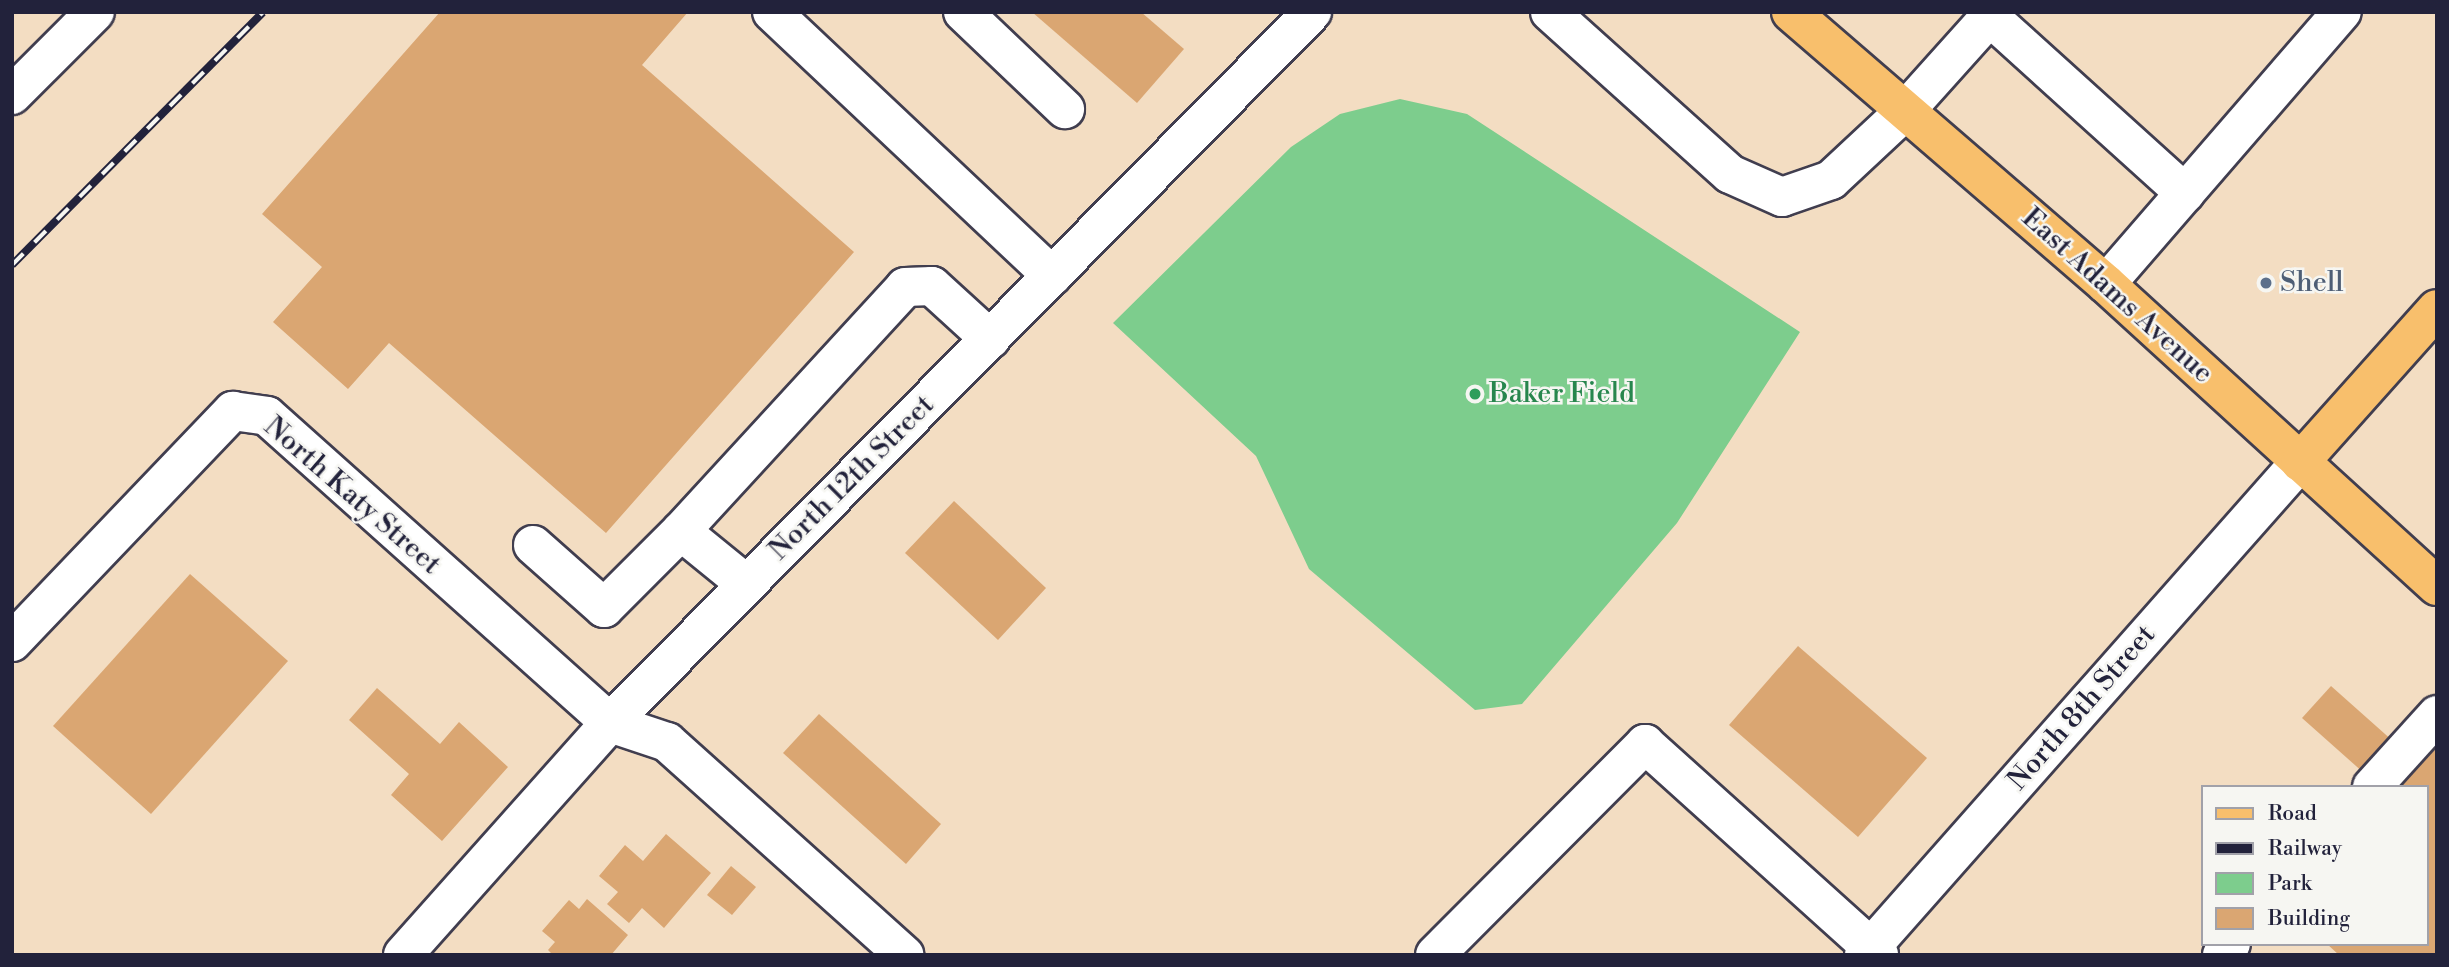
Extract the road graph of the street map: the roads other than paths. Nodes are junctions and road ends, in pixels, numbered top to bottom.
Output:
1 (95, 12) edge
2 (772, 12) edge
3 (962, 12) edge
4 (1312, 12) edge
5 (1550, 12) edge
6 (1791, 12) edge
7 (2342, 12) edge
8 (1992, 15) edge
9 (12, 95) edge
10 (1065, 109) dead end
11 (1906, 110) junction
12 (2185, 193) junction
13 (1052, 276) junction
14 (2106, 284) junction
15 (2437, 309) edge
16 (990, 339) junction
17 (2300, 462) junction
18 (681, 531) junction
19 (533, 545) dead end
20 (746, 584) junction
21 (2437, 586) edge
22 (12, 642) edge
23 (2437, 715) edge
24 (610, 723) junction
25 (2374, 785) edge
26 (1871, 952) edge
27 (403, 955) edge
28 (904, 955) edge
29 (1435, 955) edge

1 - 9 street
2 - 13 street
3 - 10 street
4 - 13 street, North 12th Street
5 - 11 street
6 - 11 main road, East Adams Avenue
7 - 12 street
8 - 11 street
8 - 12 street
11 - 14 main road, East Adams Avenue
12 - 14 street
13 - 16 street, North 12th Street
14 - 17 main road, East Adams Avenue
15 - 17 main road
16 - 18 street
16 - 20 street, North 12th Street
17 - 21 main road, East Adams Avenue
17 - 26 street, North 8th Street
18 - 19 street
18 - 20 street
20 - 24 street, North 12th Street
22 - 24 street, North Katy Street
23 - 25 street
24 - 27 street, North 12th Street
24 - 28 street
26 - 29 street

